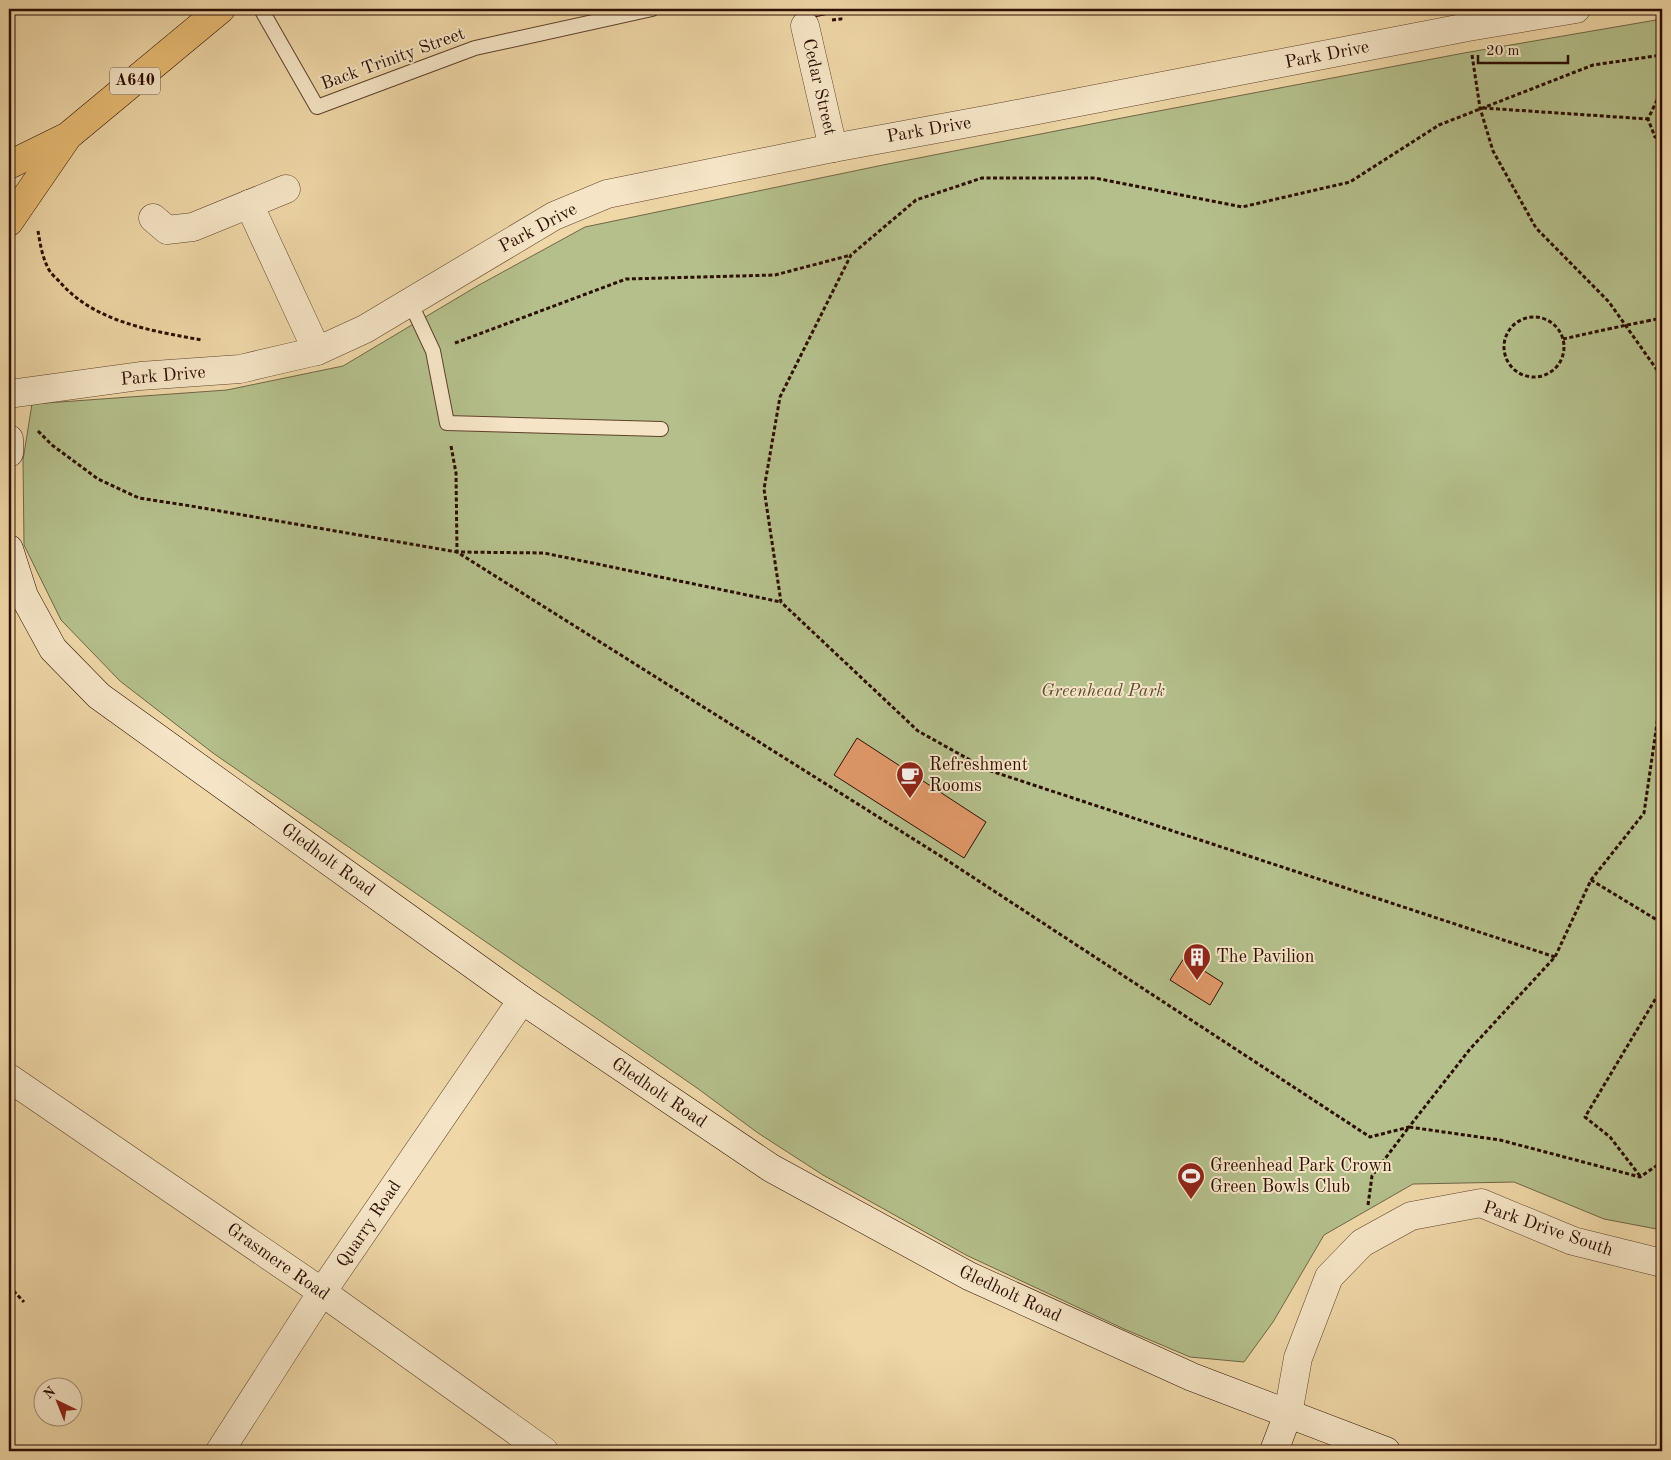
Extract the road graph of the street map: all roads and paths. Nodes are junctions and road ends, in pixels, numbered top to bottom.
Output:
1 (221, 9) edge
2 (261, 9) edge
3 (652, 9) edge
4 (1576, 9) edge
5 (1467, 18) edge
6 (805, 26) dead end
7 (1662, 55) edge
8 (1662, 96) edge
9 (1480, 108) junction
10 (1648, 118) junction
11 (68, 136) junction
12 (1662, 139) edge
13 (832, 148) junction
14 (9, 165) edge
15 (36, 183) junction
16 (286, 189) dead end
17 (249, 204) junction
18 (153, 218) dead end
19 (9, 222) edge
20 (851, 255) junction
21 (410, 302) junction
22 (1662, 318) edge
23 (1563, 339) junction
24 (210, 342) dead end
25 (316, 350) junction
26 (433, 351) junction
27 (1662, 377) edge
28 (9, 394) edge
29 (447, 423) junction
30 (33, 426) dead end
31 (661, 429) dead end
32 (9, 439) edge
33 (9, 453) edge
34 (9, 550) edge
35 (457, 552) junction
36 (16, 596) edge
37 (780, 602) junction
38 (1662, 689) edge
39 (1591, 880) junction
40 (1662, 923) edge
41 (1555, 957) junction
42 (1662, 988) edge
43 (522, 1000) junction
44 (9, 1078) edge
45 (1409, 1127) junction
46 (1662, 1162) edge
47 (1640, 1177) junction
48 (1362, 1243) junction
49 (1662, 1263) edge
50 (9, 1286) edge
51 (322, 1292) junction
52 (24, 1302) dead end
53 (1288, 1414) junction
54 (220, 1451) edge
55 (544, 1451) edge
56 (1274, 1451) edge
57 (1386, 1451) edge

1 - 11 highway, A640
2 - 3 lane, Back Trinity Street
4 - 5 street, Park Drive
5 - 9 path
5 - 13 street, Park Drive
6 - 13 street, Cedar Street
7 - 9 path
8 - 10 path
9 - 10 path
9 - 20 path
9 - 27 path
10 - 12 path
11 - 14 highway, A640
11 - 15 highway, A640
13 - 21 street, Park Drive
15 - 19 highway, A640
15 - 24 path
16 - 17 street
17 - 18 street
17 - 25 street
20 - 26 path
20 - 37 path
21 - 25 street, Park Drive
21 - 26 lane
22 - 23 path, bridge
23 - 23 path
25 - 28 street, Park Drive
26 - 29 lane
29 - 31 lane
29 - 35 path
30 - 35 path
32 - 33 street
34 - 36 street, Gledholt Road
35 - 37 path
35 - 45 path
36 - 43 street, Gledholt Road
37 - 41 path
38 - 39 path
39 - 40 path
39 - 41 path
41 - 45 path
42 - 47 path
43 - 51 street, Quarry Road
43 - 53 street, Gledholt Road
44 - 51 street, Grasmere Road
45 - 47 path
45 - 48 path
46 - 47 path
48 - 49 street, Park Drive South
48 - 53 street, Park Drive South
50 - 52 path
51 - 54 street, Quarry Road
51 - 55 street, Grasmere Road
53 - 56 street, Park Drive South
53 - 57 street, Gledholt Road

